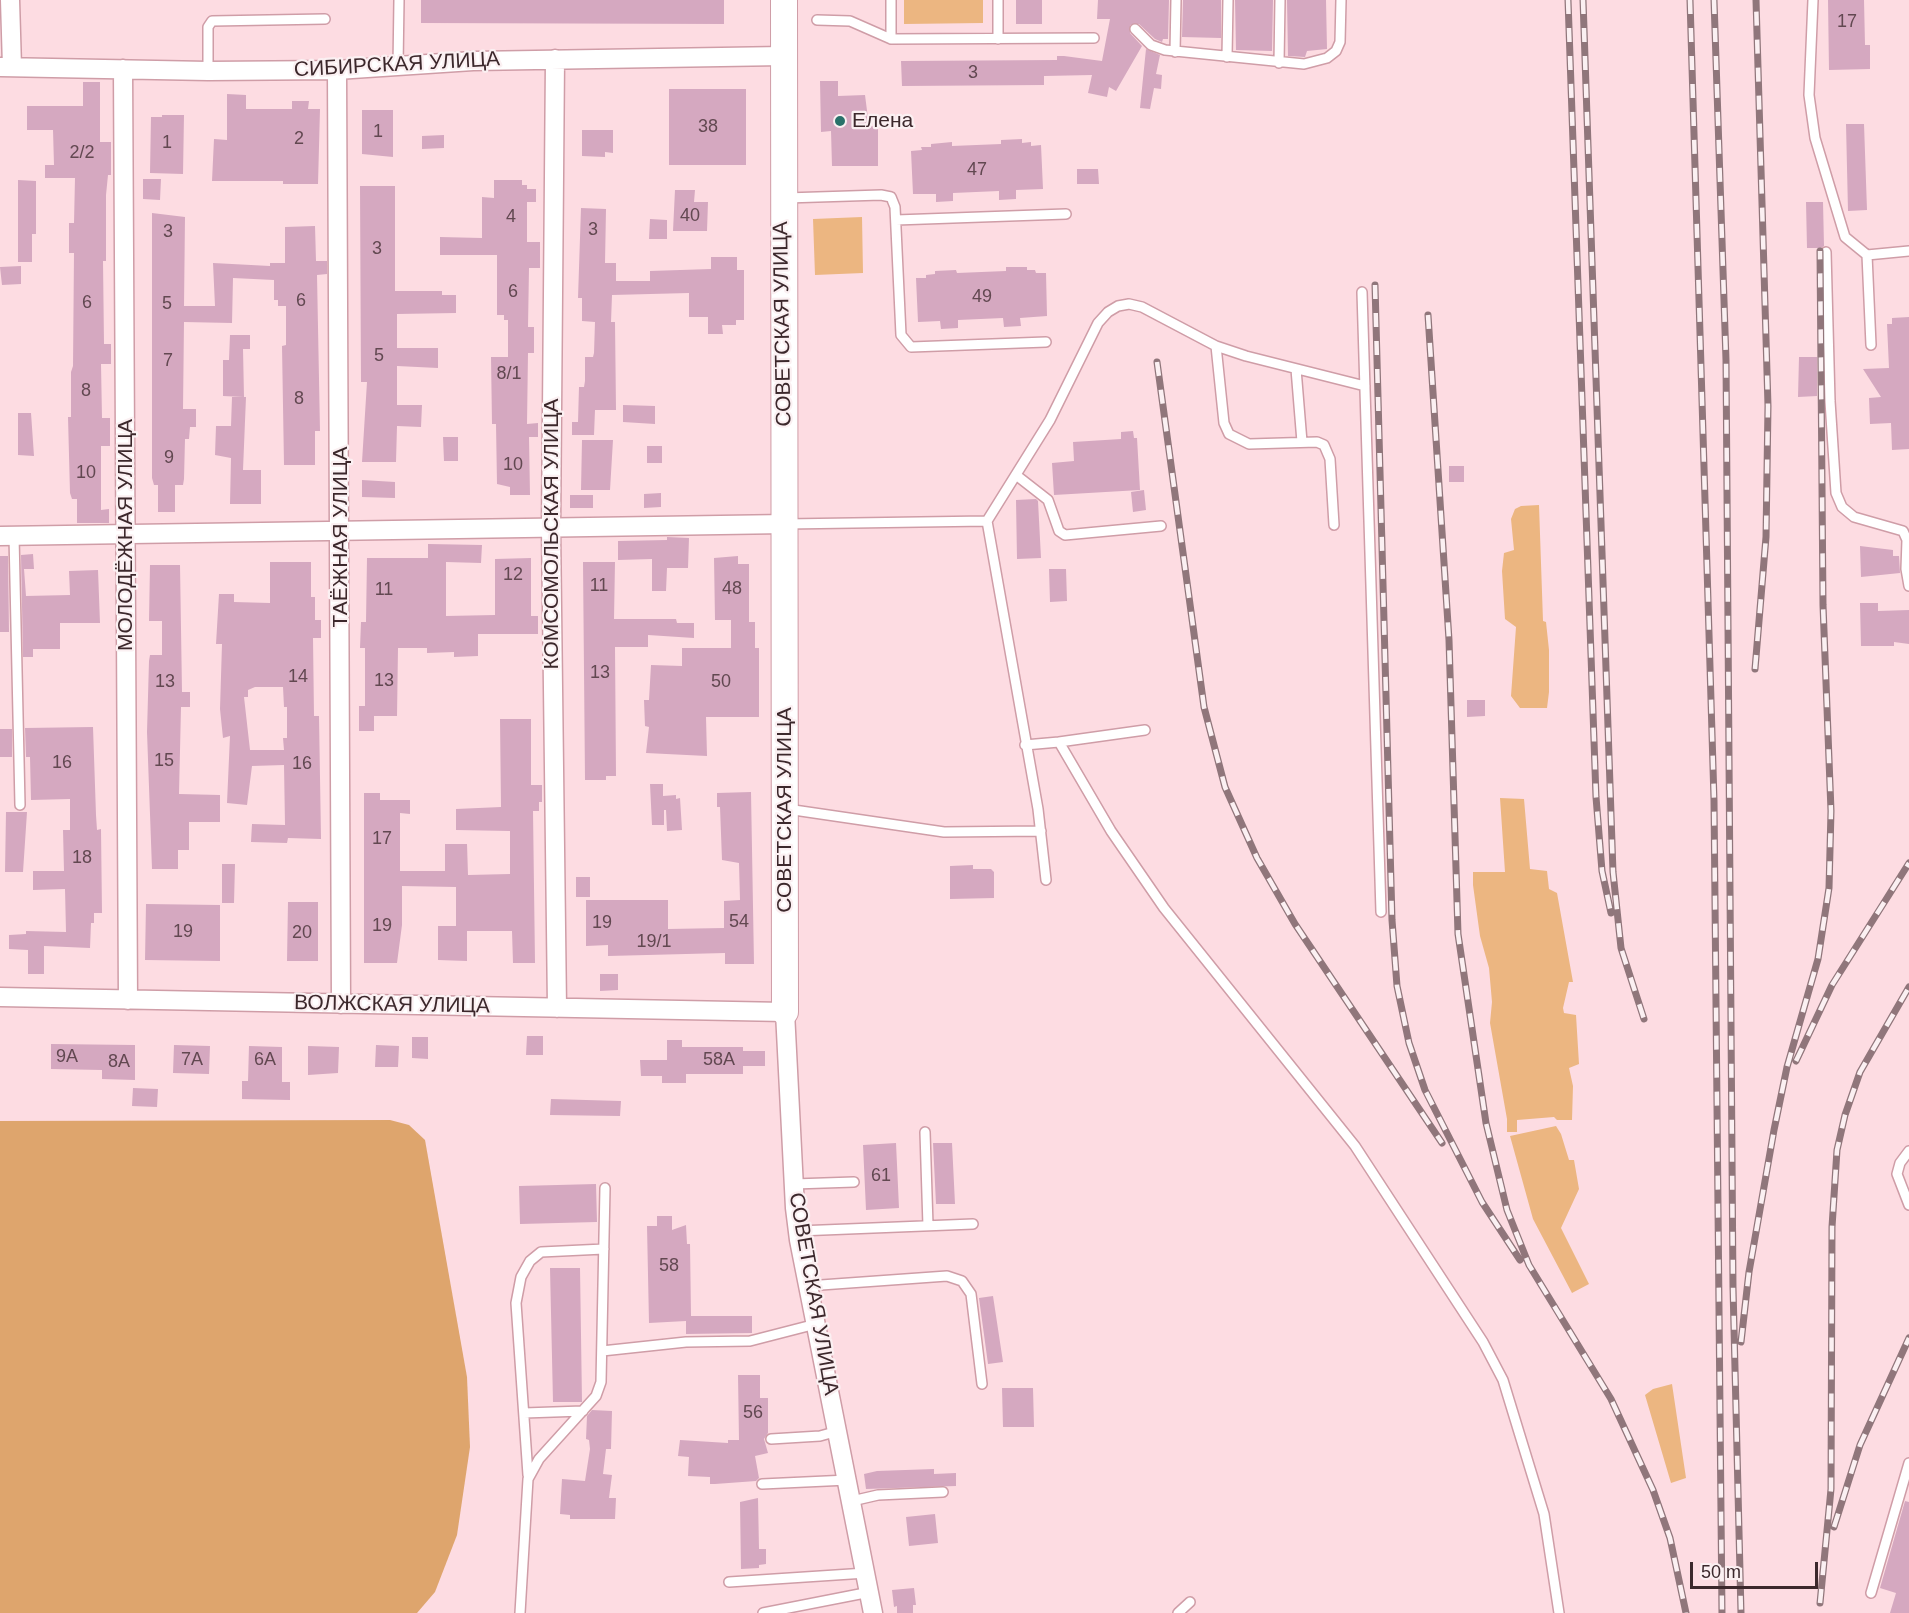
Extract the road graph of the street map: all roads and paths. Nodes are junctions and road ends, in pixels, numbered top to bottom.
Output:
1 (10, 0) edge
2 (399, 0) edge
3 (891, 0) edge
4 (998, 0) edge
5 (1176, 0) edge
6 (1227, 0) edge
7 (1280, 0) edge
8 (1341, 0) edge
9 (1813, 0) edge
10 (788, 13) edge
11 (325, 19) dead end
12 (817, 20) dead end
13 (1135, 29) dead end
14 (1094, 38) dead end
15 (891, 39) junction
16 (998, 39) junction
17 (1175, 52) junction
18 (783, 56) junction
19 (1227, 57) junction
20 (555, 59) junction
21 (1279, 63) junction
22 (398, 66) junction
23 (6, 67) edge
24 (123, 69) junction
25 (337, 70) junction
26 (208, 71) junction
27 (782, 198) junction
28 (1066, 214) dead end
29 (896, 220) junction
30 (1909, 251) edge
31 (1826, 252) dead end
32 (1867, 255) junction
33 (1362, 292) dead end
34 (1046, 342) dead end
35 (1871, 345) dead end
36 (1216, 346) junction
37 (1296, 369) junction
38 (1365, 386) junction
39 (1302, 442) junction
40 (1016, 475) junction
41 (987, 521) junction
42 (786, 524) junction
43 (1334, 525) dead end
44 (1161, 526) dead end
45 (551, 528) junction
46 (341, 530) junction
47 (126, 534) junction
48 (7, 536) edge
49 (1909, 586) edge
50 (1145, 730) dead end
51 (1059, 742) junction
52 (1025, 745) junction
53 (20, 805) dead end
54 (785, 809) junction
55 (1041, 831) junction
56 (1046, 880) dead end
57 (1381, 912) dead end
58 (0, 998) edge
59 (128, 1000) junction
60 (341, 1004) junction
61 (557, 1008) junction
62 (785, 1012) junction
63 (925, 1132) dead end
64 (1909, 1151) edge
65 (854, 1182) dead end
66 (794, 1184) junction
67 (605, 1188) dead end
68 (1909, 1205) edge
69 (974, 1224) dead end
70 (928, 1226) junction
71 (798, 1231) junction
72 (604, 1249) junction
73 (807, 1286) junction
74 (816, 1324) junction
75 (602, 1351) junction
76 (982, 1384) dead end
77 (583, 1411) junction
78 (524, 1413) junction
79 (838, 1431) junction
80 (771, 1439) dead end
81 (1909, 1463) edge
82 (528, 1479) junction
83 (848, 1480) junction
84 (762, 1484) dead end
85 (943, 1492) dead end
86 (852, 1501) junction
87 (866, 1573) junction
88 (729, 1582) dead end
89 (870, 1592) junction
90 (1871, 1593) dead end
91 (1190, 1602) dead end
92 (520, 1613) edge
93 (763, 1613) edge
94 (873, 1613) edge
95 (1178, 1613) edge
96 (1559, 1613) edge

1 - 23 street, СИБИРСКАЯ УЛИЦА
2 - 22 lane
3 - 15 lane
4 - 16 lane
5 - 17 lane
6 - 19 lane
7 - 21 lane
8 - 21 lane
9 - 32 lane
10 - 18 street, СОВЕТСКАЯ УЛИЦА
11 - 26 lane
12 - 15 lane
13 - 17 lane
14 - 16 lane
15 - 16 lane
17 - 19 lane
18 - 20 street, СИБИРСКАЯ УЛИЦА
18 - 27 street, СОВЕТСКАЯ УЛИЦА
19 - 21 lane
20 - 22 street, СИБИРСКАЯ УЛИЦА
20 - 45 street, КОМСОМОЛЬСКАЯ УЛИЦА
22 - 25 street, СИБИРСКАЯ УЛИЦА
23 - 24 street, СИБИРСКАЯ УЛИЦА
24 - 26 street, СИБИРСКАЯ УЛИЦА
24 - 47 street, МОЛОДЁЖНАЯ УЛИЦА
25 - 26 street, СИБИРСКАЯ УЛИЦА
25 - 46 street, ТАЁЖНАЯ УЛИЦА
27 - 29 lane
27 - 42 street, СОВЕТСКАЯ УЛИЦА
28 - 29 lane
29 - 34 lane
30 - 32 lane
31 - 49 lane
32 - 35 lane
33 - 38 lane
36 - 37 lane
36 - 39 lane
36 - 40 lane
37 - 38 lane
37 - 39 lane
38 - 57 lane
39 - 43 lane
40 - 41 lane
40 - 44 lane
41 - 42 lane
41 - 52 lane
42 - 45 street
42 - 54 street, СОВЕТСКАЯ УЛИЦА
45 - 46 street
45 - 61 street, КОМСОМОЛЬСКАЯ УЛИЦА
46 - 47 street
46 - 60 street, ТАЁЖНАЯ УЛИЦА
47 - 48 street
47 - 59 street, МОЛОДЁЖНАЯ УЛИЦА
48 - 53 lane
50 - 51 lane
51 - 52 lane
51 - 96 lane
52 - 55 lane
54 - 55 lane
54 - 62 street, СОВЕТСКАЯ УЛИЦА
55 - 56 lane
58 - 59 street, ВОЛЖСКАЯ УЛИЦА
59 - 60 street, ВОЛЖСКАЯ УЛИЦА
60 - 61 street, ВОЛЖСКАЯ УЛИЦА
61 - 62 street, ВОЛЖСКАЯ УЛИЦА
62 - 66 street, СОВЕТСКАЯ УЛИЦА
63 - 70 lane
64 - 68 lane
65 - 66 lane
66 - 71 street, СОВЕТСКАЯ УЛИЦА
67 - 72 lane
69 - 70 lane
70 - 71 lane
71 - 73 street, СОВЕТСКАЯ УЛИЦА
72 - 75 lane
72 - 78 lane
73 - 74 street, СОВЕТСКАЯ УЛИЦА
73 - 76 lane
74 - 75 lane
74 - 79 street, СОВЕТСКАЯ УЛИЦА
75 - 77 lane
77 - 78 lane
77 - 82 lane
78 - 82 lane
79 - 80 lane
79 - 83 street, СОВЕТСКАЯ УЛИЦА
81 - 90 lane
82 - 92 lane
83 - 84 lane
83 - 86 street, СОВЕТСКАЯ УЛИЦА
85 - 86 lane
86 - 87 street, СОВЕТСКАЯ УЛИЦА
87 - 88 lane
87 - 89 street, СОВЕТСКАЯ УЛИЦА
89 - 93 lane
89 - 94 street, СОВЕТСКАЯ УЛИЦА
91 - 95 lane

